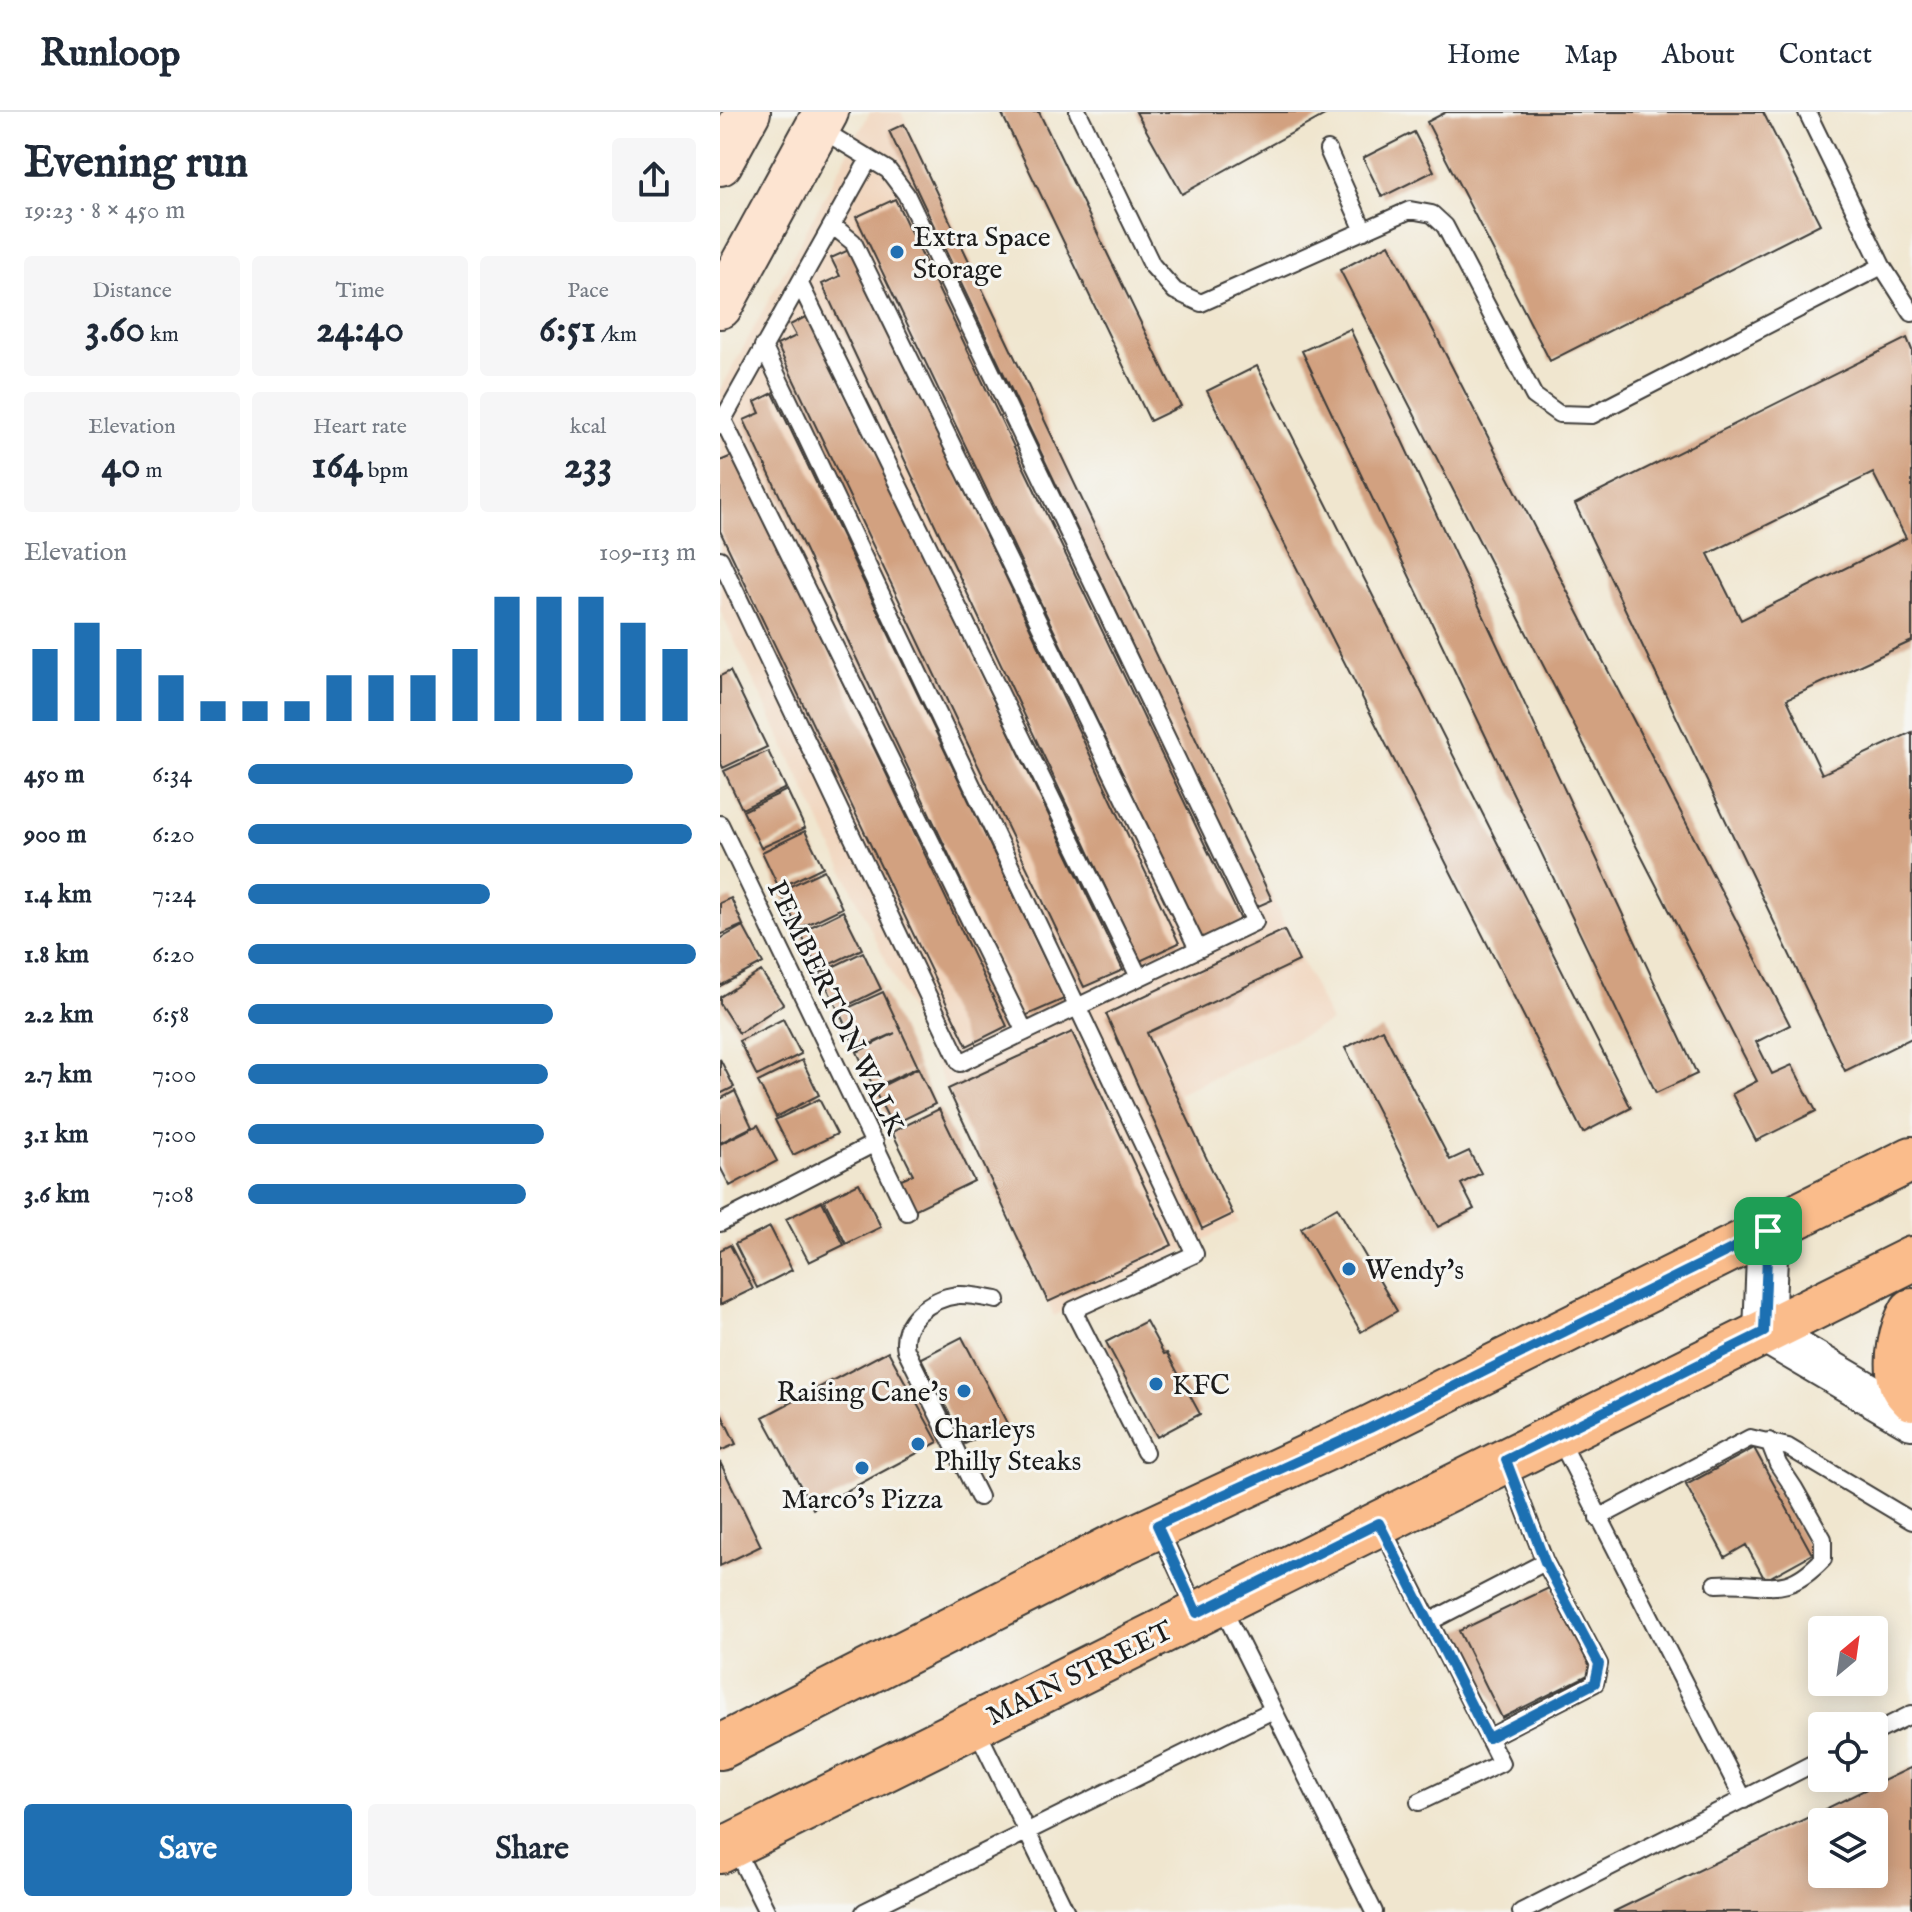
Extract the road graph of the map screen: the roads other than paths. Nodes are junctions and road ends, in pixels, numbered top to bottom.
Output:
1 (748, 112) edge
2 (1078, 112) edge
3 (1807, 112) edge
4 (822, 120) edge
5 (1328, 150) dead end
6 (869, 159) junction
7 (720, 163) edge
8 (832, 225) junction
9 (1364, 231) junction
10 (1882, 266) junction
11 (800, 284) junction
12 (720, 306) edge
13 (1912, 313) edge
14 (763, 346) junction
15 (722, 423) edge
16 (720, 559) edge
17 (720, 824) edge
18 (1198, 949) junction
19 (1139, 977) junction
20 (1079, 1006) junction
21 (1025, 1032) junction
22 (875, 1143) junction
23 (1912, 1159) edge
24 (907, 1212) dead end
25 (722, 1218) edge
26 (1768, 1231) junction
27 (1912, 1259) edge
28 (997, 1300) dead end
29 (1912, 1311) edge
30 (1764, 1332) junction
31 (1912, 1398) edge
32 (1912, 1419) edge
33 (1557, 1434) junction
34 (1769, 1441) junction
35 (1145, 1452) dead end
36 (1506, 1460) junction
37 (979, 1497) dead end
38 (1598, 1518) junction
39 (1912, 1521) edge
40 (1379, 1523) junction
41 (1157, 1525) junction
42 (1545, 1562) junction
43 (1716, 1584) dead end
44 (1209, 1607) junction
45 (1429, 1622) junction
46 (1273, 1710) junction
47 (1912, 1714) edge
48 (974, 1724) junction
49 (1888, 1726) edge
50 (1488, 1738) junction
51 (720, 1747) edge
52 (1808, 1766) edge
53 (1744, 1800) junction
54 (1419, 1802) dead end
55 (1027, 1832) junction
56 (726, 1847) edge
57 (767, 1912) edge
58 (864, 1912) edge
59 (1066, 1912) edge
60 (1374, 1912) edge
61 (1521, 1912) edge

1 - 7 main road
2 - 9 lane
3 - 10 lane
4 - 6 lane
4 - 12 main road
5 - 9 lane
6 - 8 lane
6 - 18 lane
8 - 11 lane
8 - 18 lane
9 - 10 lane
10 - 13 lane
11 - 14 lane
11 - 19 lane
14 - 15 lane
14 - 20 lane
15 - 21 lane
16 - 21 lane
17 - 22 lane, PEMBERTON WALK
18 - 19 lane
19 - 20 lane
20 - 21 lane
20 - 35 lane
22 - 24 lane, PEMBERTON WALK
22 - 25 lane
23 - 26 main road
26 - 30 street
26 - 41 main road
27 - 30 main road, MAIN STREET
28 - 37 lane
29 - 31 main road
30 - 32 street
30 - 33 main road, MAIN STREET
33 - 36 main road, MAIN STREET
33 - 38 lane
34 - 38 lane
34 - 39 lane
34 - 43 lane
36 - 40 main road, MAIN STREET
36 - 42 lane
38 - 53 lane
40 - 44 main road, MAIN STREET
40 - 45 lane
41 - 44 lane
41 - 51 main road
42 - 45 lane
42 - 50 lane
44 - 46 lane
44 - 48 main road, MAIN STREET
45 - 50 lane
46 - 55 lane
46 - 60 lane
47 - 49 lane
48 - 55 lane
48 - 56 main road, MAIN STREET
50 - 54 lane
52 - 53 lane
53 - 61 lane
55 - 58 lane
55 - 59 lane
56 - 57 lane

